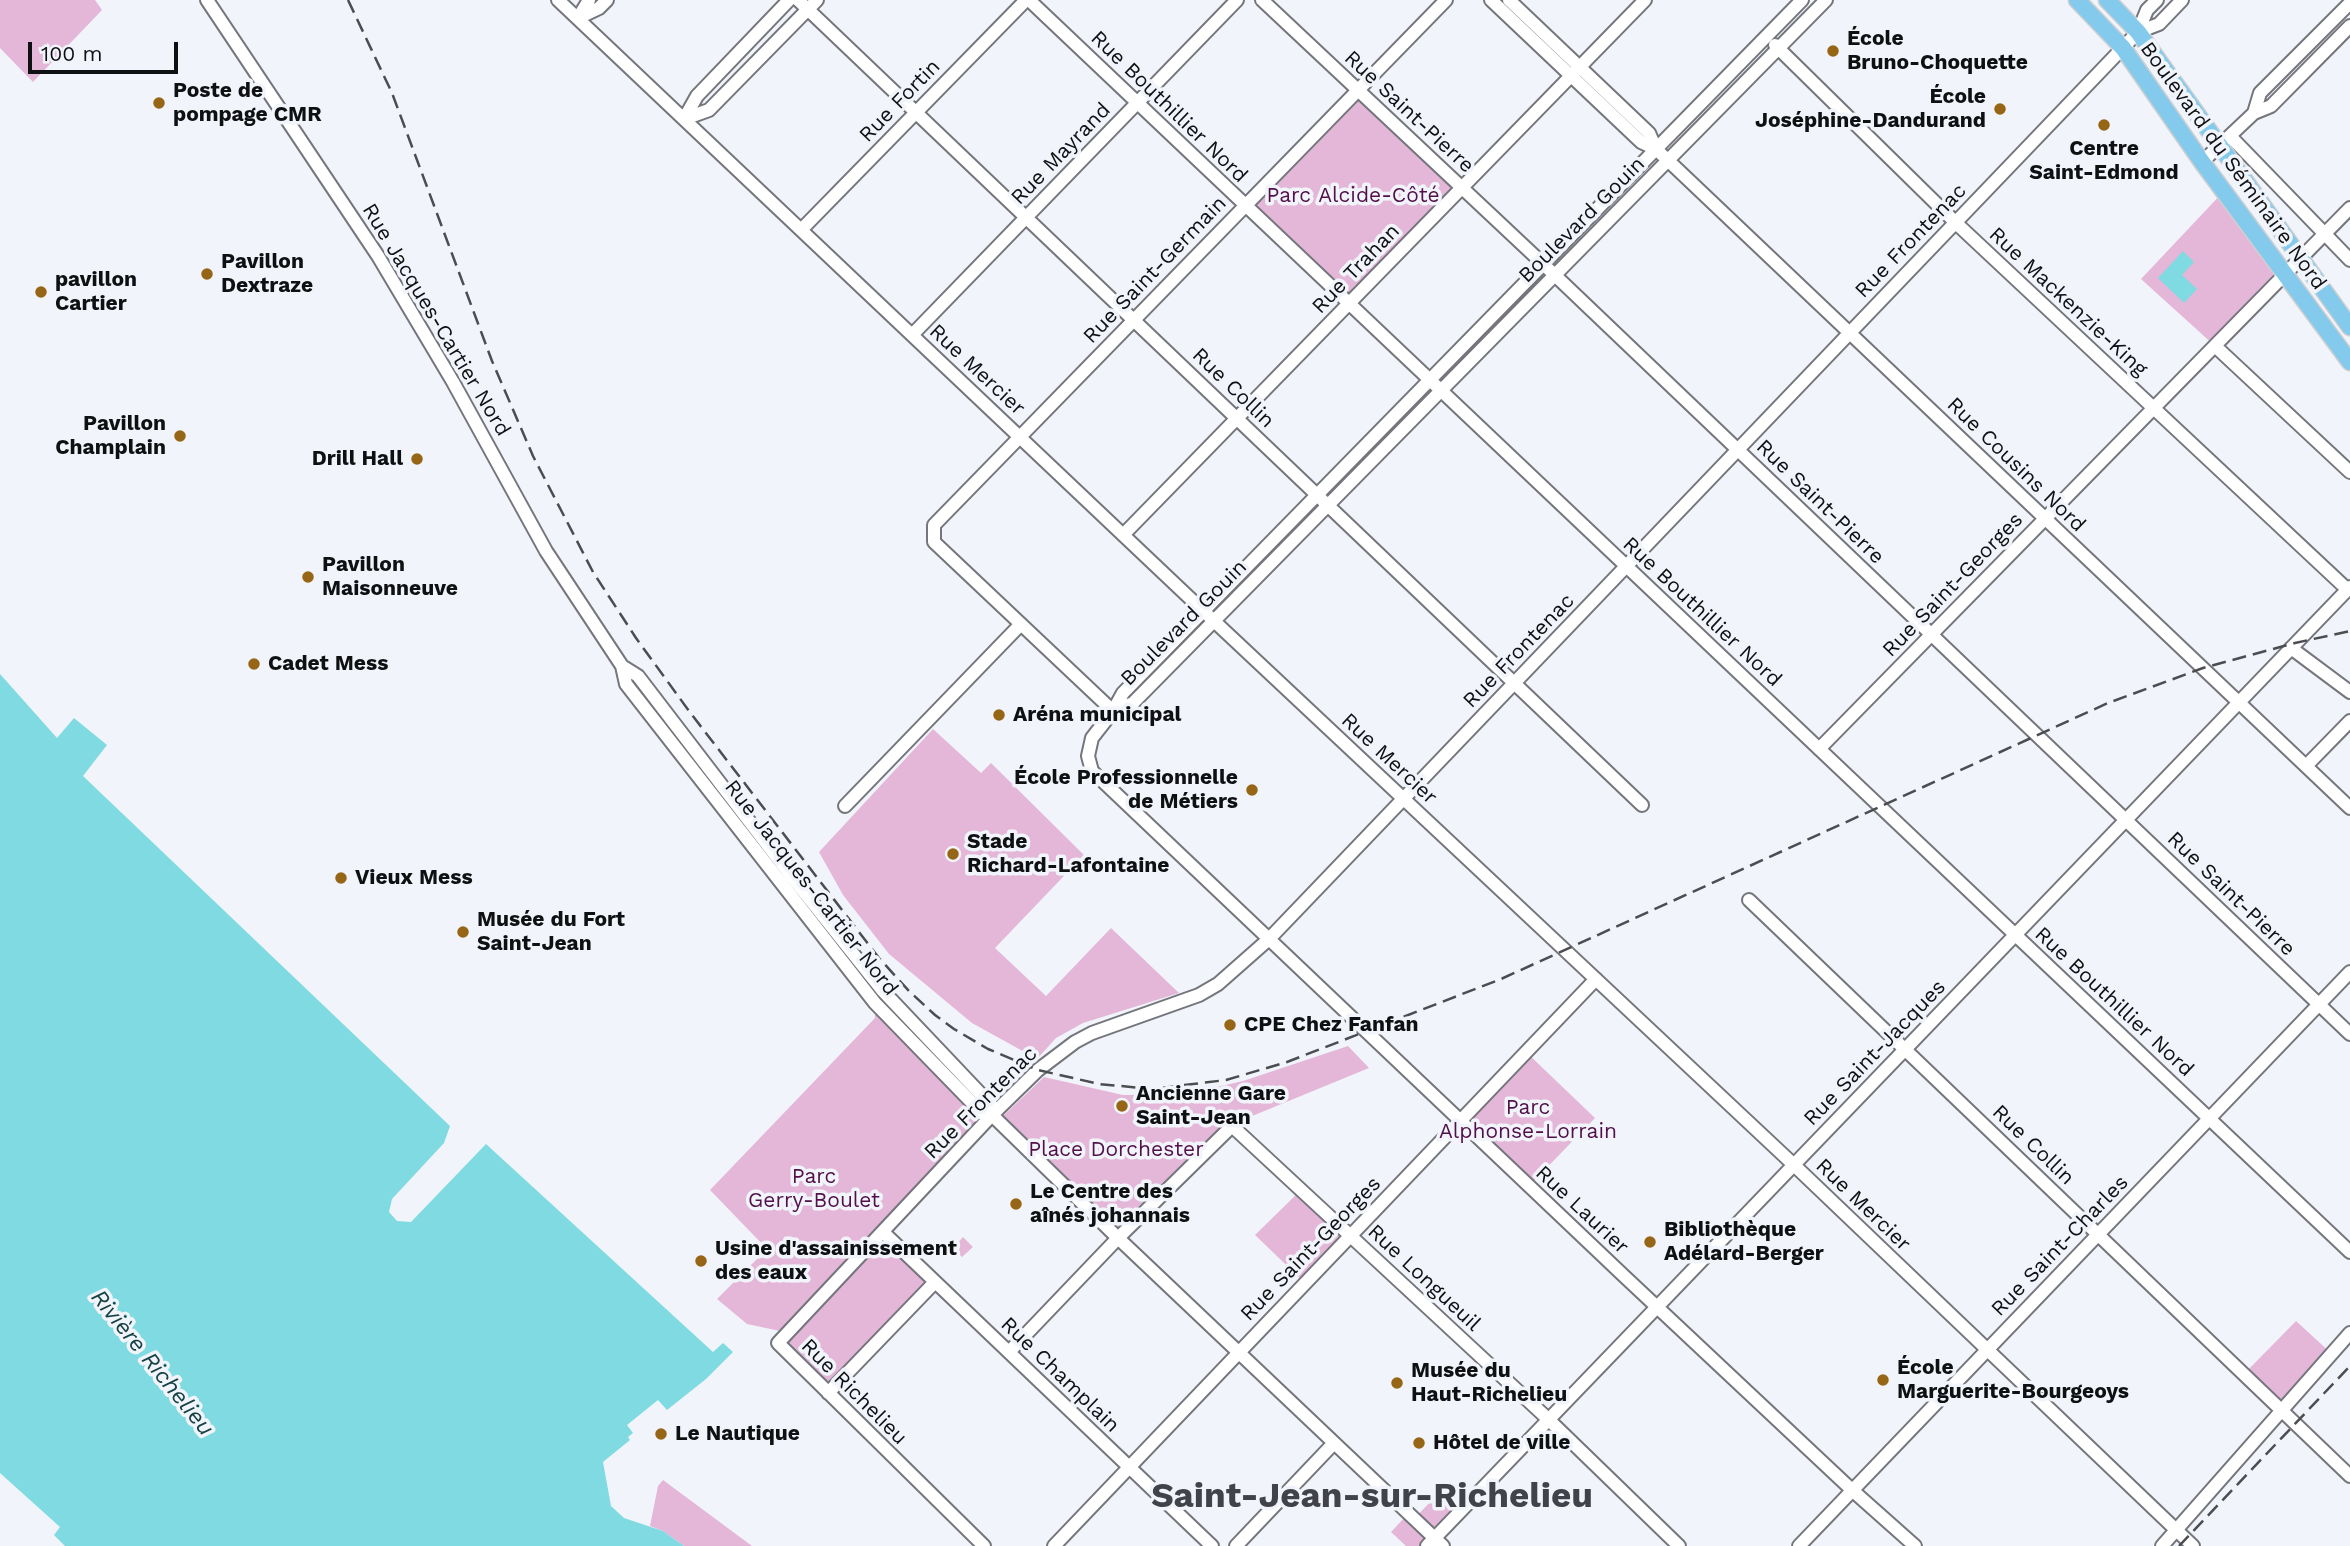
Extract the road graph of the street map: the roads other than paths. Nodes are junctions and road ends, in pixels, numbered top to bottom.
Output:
1 (207, 0) edge
2 (558, 0) edge
3 (589, 0) edge
4 (607, 0) edge
5 (789, 0) edge
6 (797, 0) edge
7 (1028, 0) edge
8 (1237, 0) edge
9 (1262, 0) edge
10 (1446, 0) edge
11 (1491, 0) edge
12 (1509, 0) edge
13 (1645, 0) edge
14 (1826, 0) edge
15 (2077, 0) edge
16 (2108, 0) edge
17 (2157, 0) edge
18 (2182, 0) edge
19 (1798, 1) edge
20 (2350, 3) edge
21 (812, 5) edge
22 (1811, 16) junction
23 (578, 19) junction
24 (2350, 26) edge
25 (2138, 32) junction
26 (2319, 34) junction
27 (1766, 37) junction
28 (2331, 46) junction
29 (2123, 48) junction
30 (1778, 49) junction
31 (1575, 71) junction
32 (1358, 90) junction
33 (1137, 103) junction
34 (916, 113) junction
35 (2254, 113) junction
36 (684, 119) junction
37 (2224, 141) junction
38 (1656, 149) junction
39 (1668, 160) junction
40 (2202, 162) junction
41 (1462, 188) junction
42 (1245, 205) junction
43 (2350, 208) edge
44 (1026, 217) junction
45 (1956, 223) junction
46 (801, 230) junction
47 (2325, 234) junction
48 (2301, 259) junction
49 (2350, 260) edge
50 (1543, 264) junction
51 (1555, 275) junction
52 (2284, 275) junction
53 (1349, 304) junction
54 (1133, 319) junction
55 (2350, 327) edge
56 (1850, 333) junction
57 (912, 335) junction
58 (2215, 346) junction
59 (2350, 362) edge
60 (1429, 380) junction
61 (1441, 391) junction
62 (2154, 408) junction
63 (1237, 418) junction
64 (1019, 436) junction
65 (1738, 450) junction
66 (2350, 472) edge
67 (1317, 495) junction
68 (1328, 505) junction
69 (2045, 519) junction
70 (1123, 535) junction
71 (1626, 567) junction
72 (2349, 588) edge
73 (1203, 611) junction
74 (1214, 621) junction
75 (1021, 624) junction
76 (1931, 635) junction
77 (2291, 648) junction
78 (1515, 684) junction
79 (2350, 692) edge
80 (2239, 703) junction
81 (1113, 711) junction
82 (2350, 721) edge
83 (1819, 749) junction
84 (2305, 766) junction
85 (1404, 800) junction
86 (1642, 805) dead end
87 (845, 806) dead end
88 (2350, 808) edge
89 (2126, 820) junction
90 (1749, 900) dead end
91 (2015, 935) junction
92 (1269, 939) junction
93 (2350, 972) edge
94 (1596, 979) junction
95 (2319, 1004) junction
96 (2350, 1034) edge
97 (1905, 1049) junction
98 (992, 1115) junction
99 (2209, 1119) junction
100 (1460, 1121) junction
101 (1794, 1165) junction
102 (883, 1232) junction
103 (2098, 1234) junction
104 (1350, 1236) junction
105 (1118, 1238) junction
106 (2350, 1252) edge
107 (935, 1282) junction
108 (1658, 1307) junction
109 (2350, 1333) edge
110 (1987, 1350) junction
111 (1009, 1352) junction
112 (1239, 1353) junction
113 (828, 1393) junction
114 (2281, 1410) junction
115 (1548, 1419) junction
116 (1334, 1443) junction
117 (1129, 1467) junction
118 (2350, 1476) edge
119 (1852, 1490) junction
120 (2177, 1530) junction
121 (1435, 1543) edge
122 (984, 1546) edge
123 (1054, 1546) edge
124 (1212, 1546) edge
125 (1236, 1546) edge
126 (1679, 1546) edge
127 (1799, 1546) edge
128 (1915, 1546) edge
129 (2162, 1546) edge
130 (2193, 1546) edge

1 - 98 street, Rue Jacques-Cartier Nord
2 - 23 street, Rue Mercier
3 - 23 street
4 - 23 street
5 - 36 street
6 - 21 street, Rue Collin
7 - 33 street, Rue Bouthillier Nord
7 - 34 street, Rue Fortin
8 - 33 street, Rue Mayrand
9 - 32 street, Rue Saint-Pierre
10 - 32 street, Rue Saint-Germain
11 - 31 street, Rue Cousins Nord
12 - 31 street, Rue Cousins Nord
13 - 31 street, Rue Trahan
14 - 22 street, Boulevard Gouin
15 - 29 main road, Boulevard du Séminaire Nord
16 - 25 main road, Boulevard du Séminaire Nord
17 - 25 street, Rue Frontenac
18 - 25 street, Rue Frontenac
19 - 22 street
19 - 27 street, Boulevard Gouin
20 - 26 street
21 - 34 street, Rue Collin
21 - 36 street
22 - 30 street, Boulevard Gouin
23 - 36 street, Rue Mercier
24 - 28 street
25 - 29 street, Rue Frontenac
25 - 37 main road, Boulevard du Séminaire Nord
26 - 28 street
26 - 35 street
27 - 30 street, Rue Mackenzie-King
27 - 38 street, Boulevard Gouin
28 - 35 street
29 - 40 main road, Boulevard du Séminaire Nord
29 - 45 street, Rue Frontenac
30 - 39 street, Boulevard Gouin
30 - 45 street, Rue Mackenzie-King
31 - 38 street, Rue Cousins Nord
31 - 41 street, Rue Trahan
32 - 41 street, Rue Saint-Pierre
32 - 42 street, Rue Saint-Germain
33 - 42 street, Rue Bouthillier Nord
33 - 44 street, Rue Mayrand
34 - 44 street, Rue Collin
34 - 46 street, Rue Fortin
35 - 37 street
36 - 46 street, Rue Mercier
37 - 40 street
37 - 47 street
37 - 48 main road, Boulevard du Séminaire Nord
38 - 39 street, Rue Cousins Nord
38 - 50 street, Boulevard Gouin
39 - 51 street, Boulevard Gouin
39 - 56 street, Rue Cousins Nord
40 - 52 main road, Boulevard du Séminaire Nord
41 - 50 street, Rue Saint-Pierre
41 - 53 street, Rue Trahan
42 - 53 street, Rue Bouthillier Nord
42 - 54 street, Rue Saint-Germain
43 - 47 street, Rue Saint-Georges
44 - 54 street, Rue Collin
44 - 57 street, Rue Mayrand
45 - 56 street, Rue Frontenac
45 - 62 street, Rue Mackenzie-King
46 - 57 street, Rue Mercier
47 - 48 street, Rue Saint-Georges
47 - 49 street
48 - 52 street, Rue Saint-Georges
48 - 55 main road, Boulevard du Séminaire Nord
50 - 51 street, Rue Saint-Pierre
50 - 60 street, Boulevard Gouin
51 - 61 street, Boulevard Gouin
51 - 65 street, Rue Saint-Pierre
52 - 58 street, Rue Saint-Georges
52 - 59 main road, Boulevard du Séminaire Nord
53 - 60 street, Rue Bouthillier Nord
53 - 63 street, Rue Trahan
54 - 63 street, Rue Collin
54 - 64 street, Rue Saint-Germain
56 - 65 street, Rue Frontenac
56 - 69 street, Rue Cousins Nord
57 - 64 street, Rue Mercier
58 - 62 street, Rue Saint-Georges
58 - 66 street
60 - 61 street, Rue Bouthillier Nord
60 - 67 street, Boulevard Gouin
61 - 68 street, Boulevard Gouin
61 - 71 street, Rue Bouthillier Nord
62 - 69 street, Rue Saint-Georges
62 - 72 street, Rue Mackenzie-King
63 - 67 street, Rue Collin
63 - 70 street, Rue Trahan
64 - 70 street, Rue Mercier
64 - 75 street, Rue Saint-Germain
65 - 71 street, Rue Frontenac
65 - 76 street, Rue Saint-Pierre
67 - 68 street, Rue Collin
67 - 73 street, Boulevard Gouin
68 - 74 street, Boulevard Gouin
68 - 78 street, Rue Collin
69 - 76 street, Rue Saint-Georges
69 - 80 street, Rue Cousins Nord
70 - 73 street, Rue Mercier
71 - 78 street, Rue Frontenac
71 - 83 street, Rue Bouthillier Nord
72 - 77 street, Rue Saint-Jacques
73 - 74 street, Rue Mercier
73 - 81 street, Boulevard Gouin
74 - 81 street, Boulevard Gouin
74 - 85 street, Rue Mercier
75 - 81 street
75 - 87 street
76 - 83 street, Rue Saint-Georges
76 - 89 street, Rue Saint-Pierre
77 - 79 street
77 - 80 street, Rue Saint-Jacques
78 - 85 street, Rue Frontenac
78 - 86 street, Rue Collin
80 - 84 street, Rue Cousins Nord
80 - 89 street, Rue Saint-Jacques
81 - 92 street, Rue Laurier
82 - 84 street
83 - 91 street, Rue Bouthillier Nord
84 - 88 street, Rue Cousins Nord
85 - 92 street, Rue Frontenac
85 - 94 street, Rue Mercier
89 - 91 street, Rue Saint-Jacques
89 - 95 street, Rue Saint-Pierre
90 - 97 street, Rue Collin
91 - 97 street, Rue Saint-Jacques
91 - 99 street, Rue Bouthillier Nord
92 - 98 street, Rue Frontenac
92 - 100 street, Rue Laurier
93 - 95 street, Rue Saint-Charles
94 - 100 street, Rue Saint-Georges
94 - 101 street, Rue Mercier
95 - 96 street, Rue Saint-Pierre
95 - 99 street, Rue Saint-Charles
97 - 101 street, Rue Saint-Jacques
97 - 103 street, Rue Collin
98 - 102 street, Rue Frontenac
98 - 105 street, Rue Jacques-Cartier Nord
99 - 103 street, Rue Saint-Charles
99 - 106 street, Rue Bouthillier Nord
100 - 104 street, Rue Saint-Georges
100 - 108 street, Rue Laurier
101 - 108 street, Rue Saint-Jacques
101 - 110 street, Rue Mercier
102 - 107 street, Rue Champlain
102 - 113 street, Rue Richelieu
103 - 110 street, Rue Saint-Charles
103 - 114 street, Rue Collin
104 - 105 street, Rue Longueuil
104 - 112 street, Rue Saint-Georges
104 - 115 street, Rue Longueuil
105 - 111 street
105 - 112 street, Rue Jacques-Cartier Nord
107 - 111 street, Rue Champlain
107 - 113 street
108 - 115 street, Rue Saint-Jacques
108 - 119 street, Rue Laurier
109 - 114 street
110 - 119 street, Rue Saint-Charles
110 - 120 street, Rue Mercier
111 - 117 street, Rue Champlain
112 - 116 street, Rue Jacques-Cartier Nord
112 - 117 street, Rue Saint-Georges
113 - 122 street, Rue Richelieu
114 - 118 street, Rue Collin
114 - 120 street
115 - 121 street, Rue Saint-Jacques
115 - 126 street, Rue Longueuil
116 - 121 street, Rue Jacques-Cartier Nord
116 - 125 street
117 - 123 street, Rue Saint-Georges
117 - 124 street, Rue Champlain
119 - 127 street, Rue Saint-Charles
119 - 128 street, Rue Laurier
120 - 129 street
120 - 130 street, Rue Mercier

